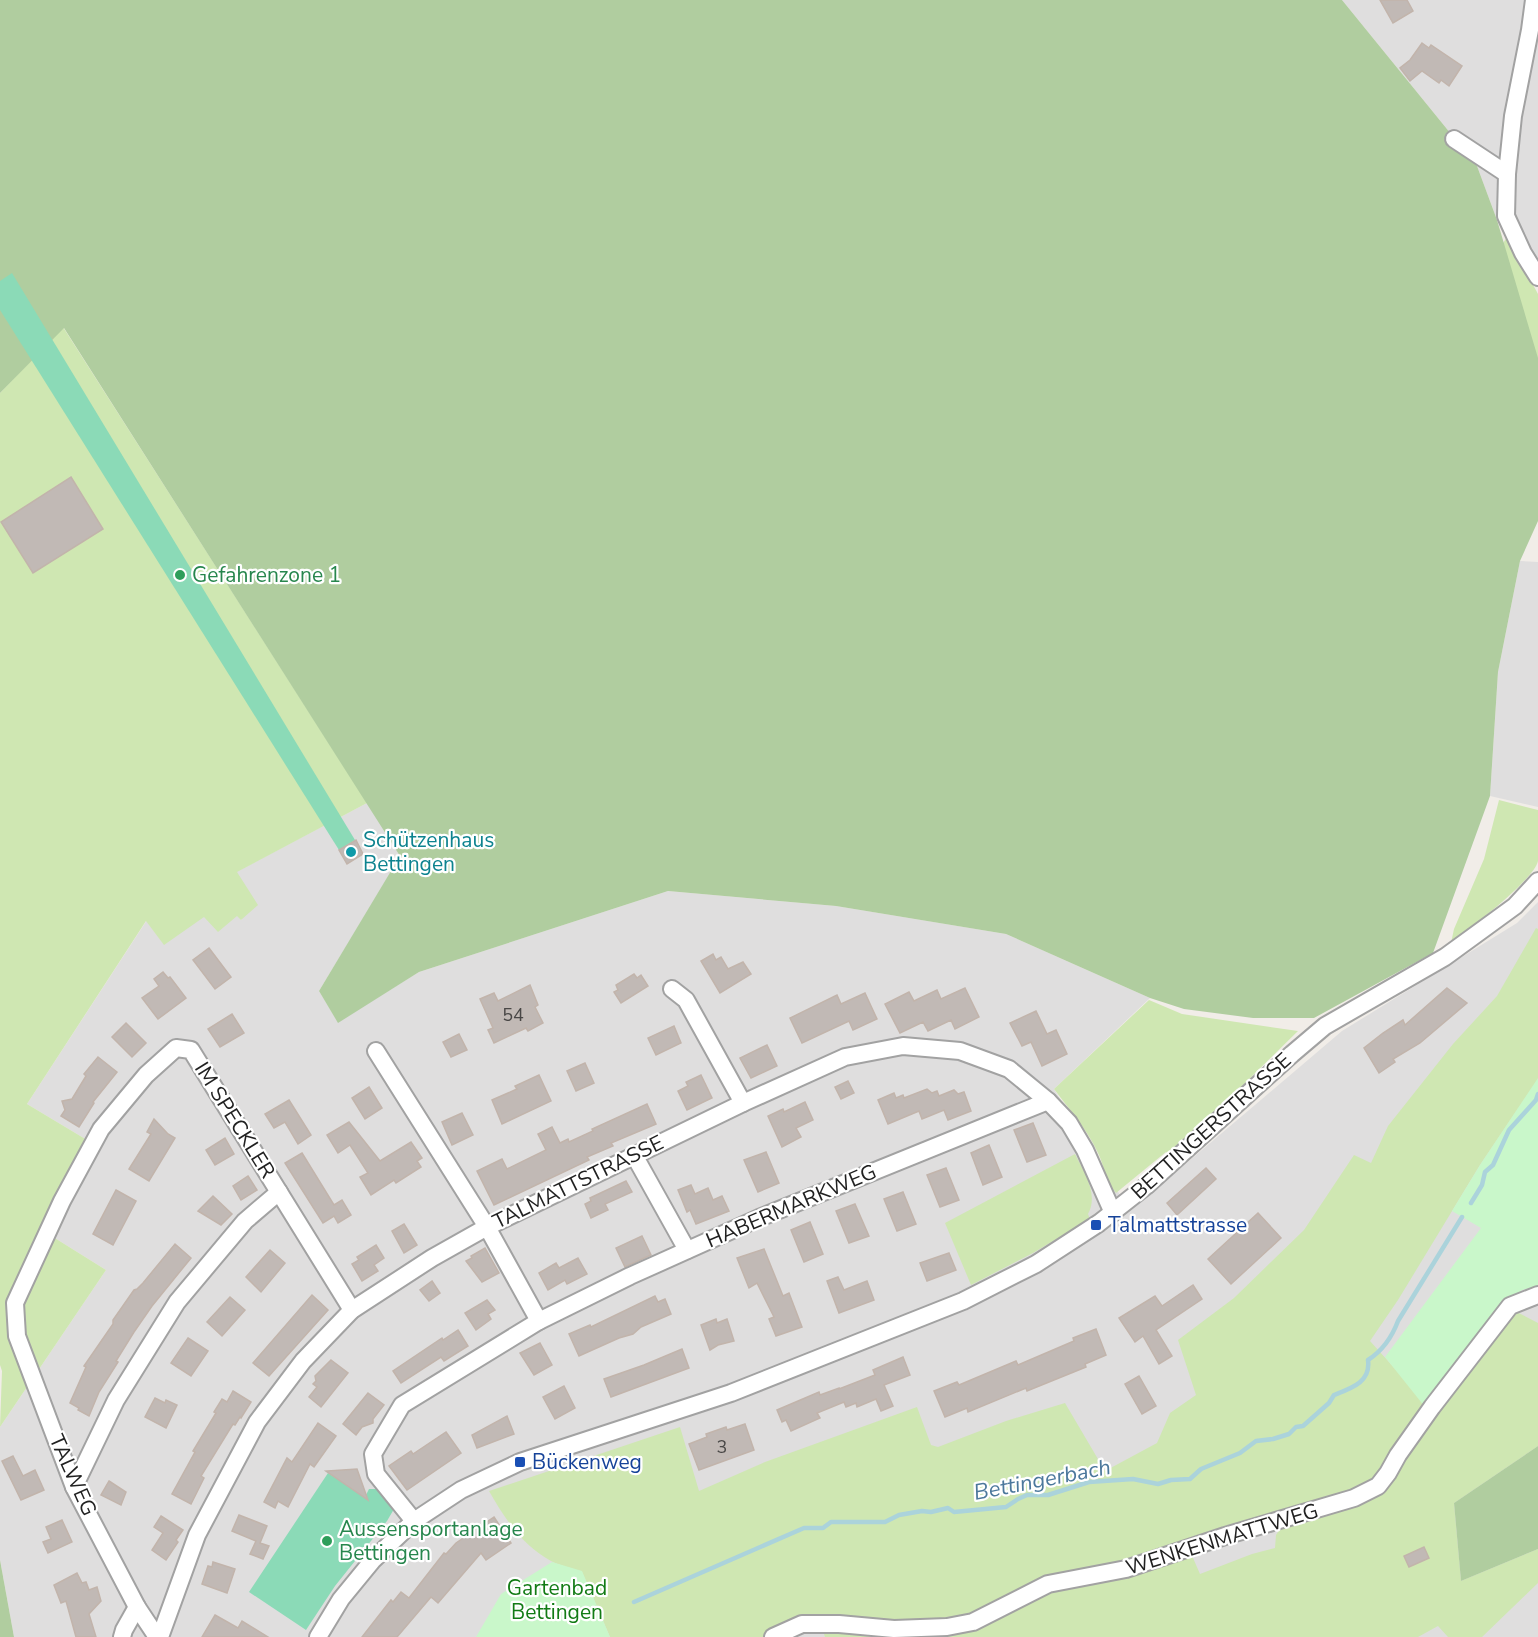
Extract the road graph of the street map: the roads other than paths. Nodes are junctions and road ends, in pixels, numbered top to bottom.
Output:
1 (1534, 0) edge
2 (1454, 139) dead end
3 (1507, 174) junction
4 (1538, 277) edge
5 (1538, 881) edge
6 (679, 995) dead end
7 (376, 1051) dead end
8 (1048, 1101) junction
9 (743, 1103) junction
10 (634, 1155) junction
11 (279, 1192) junction
12 (1113, 1213) junction
13 (488, 1227) junction
14 (687, 1250) junction
15 (1538, 1295) edge
16 (15, 1303) joint
17 (352, 1310) junction
18 (539, 1321) junction
19 (74, 1487) junction
20 (414, 1521) junction
21 (137, 1606) junction
22 (122, 1637) edge
23 (158, 1637) edge
24 (318, 1637) edge
25 (773, 1637) edge

1 - 3 street
2 - 3 street
3 - 4 street
5 - 12 street, BETTINGERSTRASSE
6 - 9 street
7 - 13 street
8 - 9 street, TALMATTSTRASSE
8 - 12 street, TALMATTSTRASSE
8 - 14 street, HABERMARKWEG
9 - 10 street, TALMATTSTRASSE
10 - 13 street, TALMATTSTRASSE
10 - 14 street
11 - 16 street, IM SPECKLER
11 - 17 street, IM SPECKLER
11 - 19 street
12 - 20 street, BETTINGERSTRASSE
13 - 17 street, TALMATTSTRASSE
13 - 18 street
14 - 18 street, HABERMARKWEG
15 - 25 street, WENKENMATTWEG
16 - 19 street, TALWEG
17 - 23 street, TALMATTSTRASSE
18 - 20 street
19 - 21 street, TALWEG
20 - 24 street, BETTINGERSTRASSE
21 - 22 street
21 - 23 street, TALWEG

